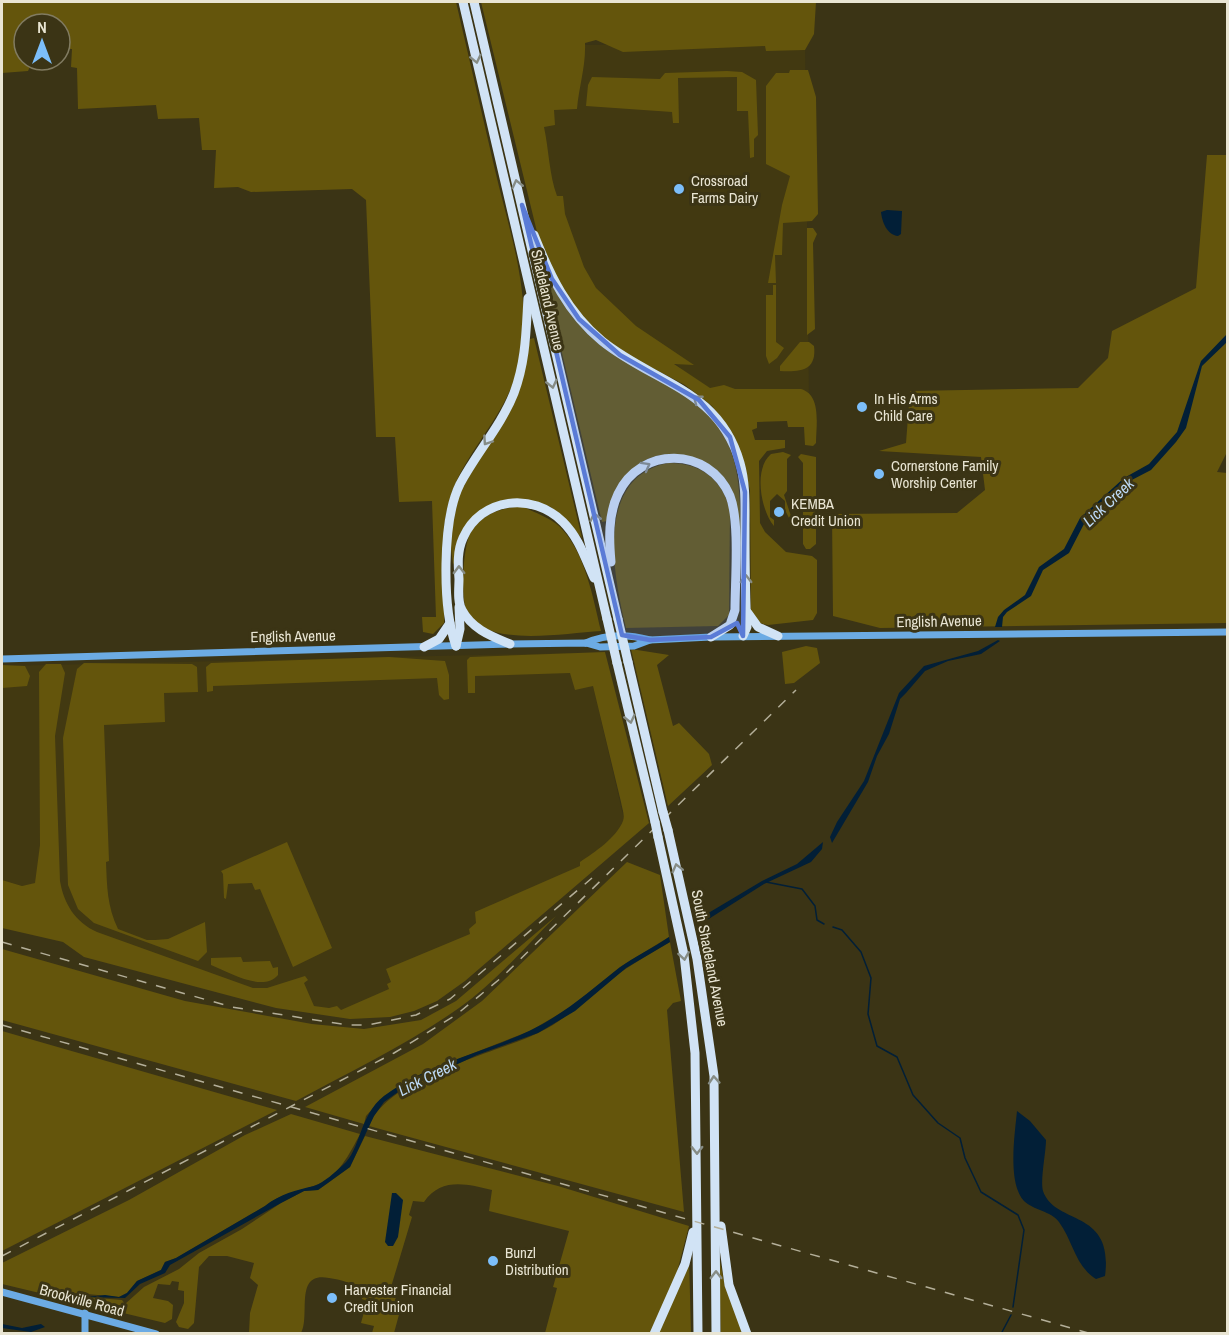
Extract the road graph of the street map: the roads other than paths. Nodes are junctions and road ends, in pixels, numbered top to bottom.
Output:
1 (463, 2) edge
2 (474, 2) edge
3 (522, 204) junction
4 (529, 286) junction
5 (613, 595) junction
6 (604, 605) junction
7 (459, 606) junction
8 (746, 609) junction
9 (735, 610) junction
10 (450, 623) junction
11 (1227, 632) edge
12 (743, 636) junction
13 (778, 636) junction
14 (711, 637) junction
15 (510, 644) junction
16 (424, 646) junction
17 (456, 646) junction
18 (2, 659) edge
19 (716, 1181) junction
20 (697, 1188) junction
21 (2, 1292) edge
22 (85, 1313) junction
23 (85, 1334) edge
24 (156, 1334) edge
25 (654, 1334) edge
26 (698, 1334) edge
27 (716, 1334) edge
28 (747, 1334) edge

1 -> 4 highway, Shadeland Avenue
3 -> 2 highway, Shadeland Avenue
5 -> 3 highway, Shadeland Avenue
8 -> 3 highway
4 -> 6 highway, Shadeland Avenue
4 -> 10 highway
5 -> 9 highway
19 -> 5 highway, South Shadeland Avenue, bridge
7 -> 6 highway
6 -> 20 highway, South Shadeland Avenue, bridge
7 - 15 highway
7 - 17 highway
8 - 12 highway
8 - 13 highway
9 - 12 highway
9 - 14 highway
10 - 16 highway
10 - 17 highway
11 - 13 street, English Avenue
12 - 13 street, English Avenue
12 - 14 street, English Avenue
14 - 15 street, English Avenue
15 - 17 street, English Avenue
16 - 17 street, English Avenue
16 - 18 street, English Avenue
27 -> 19 highway, South Shadeland Avenue
19 - 28 highway
20 - 25 highway
20 - 26 highway, South Shadeland Avenue
21 - 22 street, Brookville Road
22 - 23 street
22 - 24 street, Brookville Road

